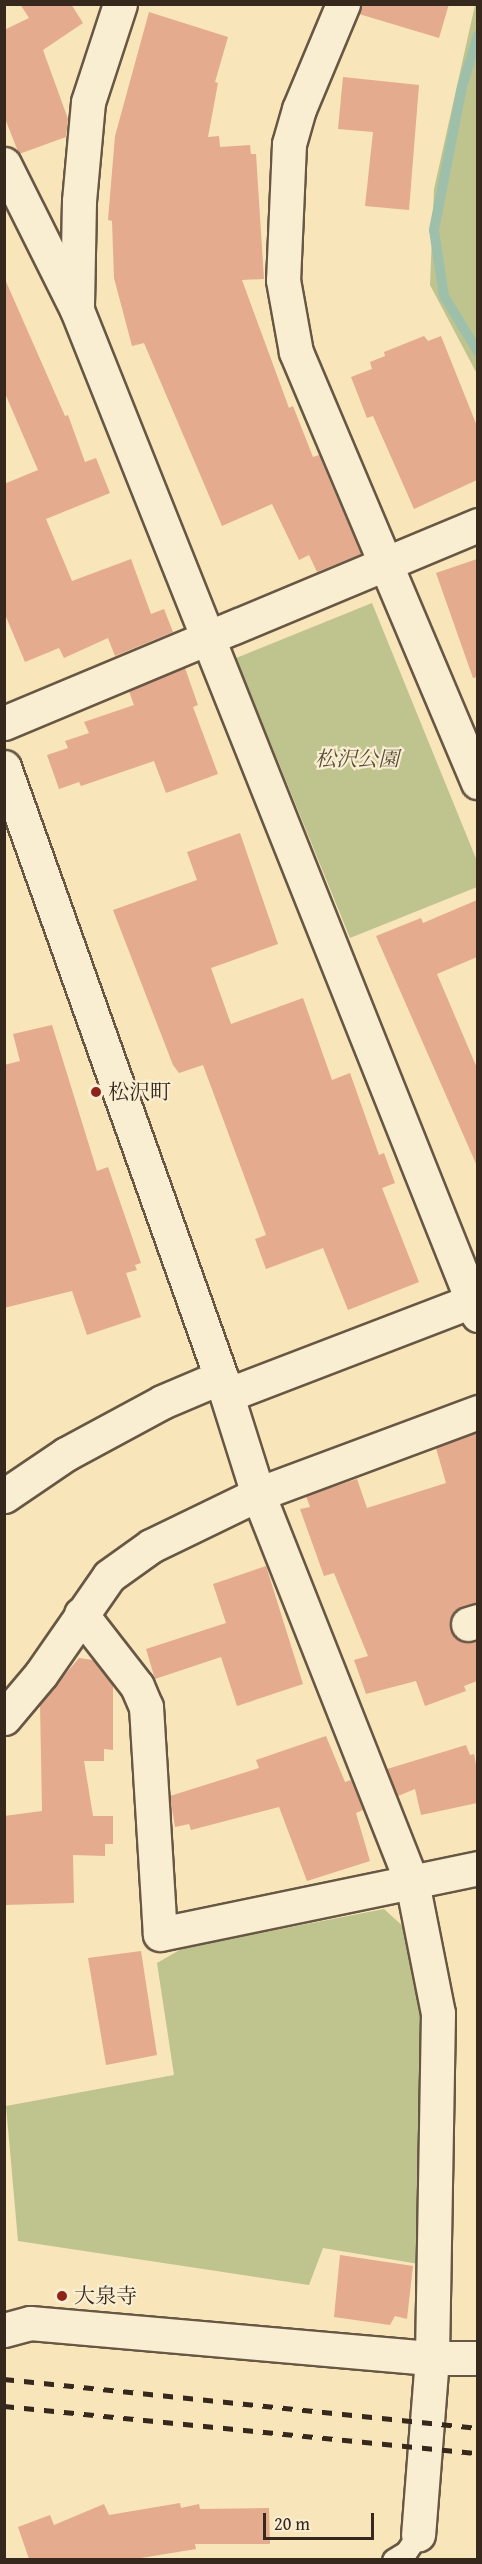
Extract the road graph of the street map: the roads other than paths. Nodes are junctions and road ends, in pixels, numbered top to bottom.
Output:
1 (120, 4) edge
2 (343, 4) edge
3 (4, 164) edge
4 (77, 310) junction
5 (477, 525) edge
6 (385, 563) junction
7 (208, 638) junction
8 (4, 723) edge
9 (4, 767) edge
10 (477, 782) edge
11 (473, 1295) edge
12 (224, 1386) junction
13 (477, 1412) edge
14 (258, 1494) junction
15 (4, 1496) edge
16 (81, 1614) junction
17 (4, 1718) edge
18 (477, 1868) edge
19 (412, 1882) junction
20 (4, 2330) edge
21 (432, 2358) junction
22 (477, 2358) edge
23 (418, 2534) joint
24 (393, 2559) edge

1 - 4 street
2 - 6 street
3 - 4 street
4 - 7 street
5 - 6 street
6 - 7 street
6 - 10 street
7 - 8 street
7 - 11 street
9 - 12 street
11 - 12 street
12 - 14 street
12 - 15 street
13 - 14 street
14 - 16 street
14 - 19 street
16 - 17 street
16 - 19 street
18 - 19 street
19 - 21 street
20 - 21 street
21 - 22 street
21 - 23 street
23 - 24 lane

